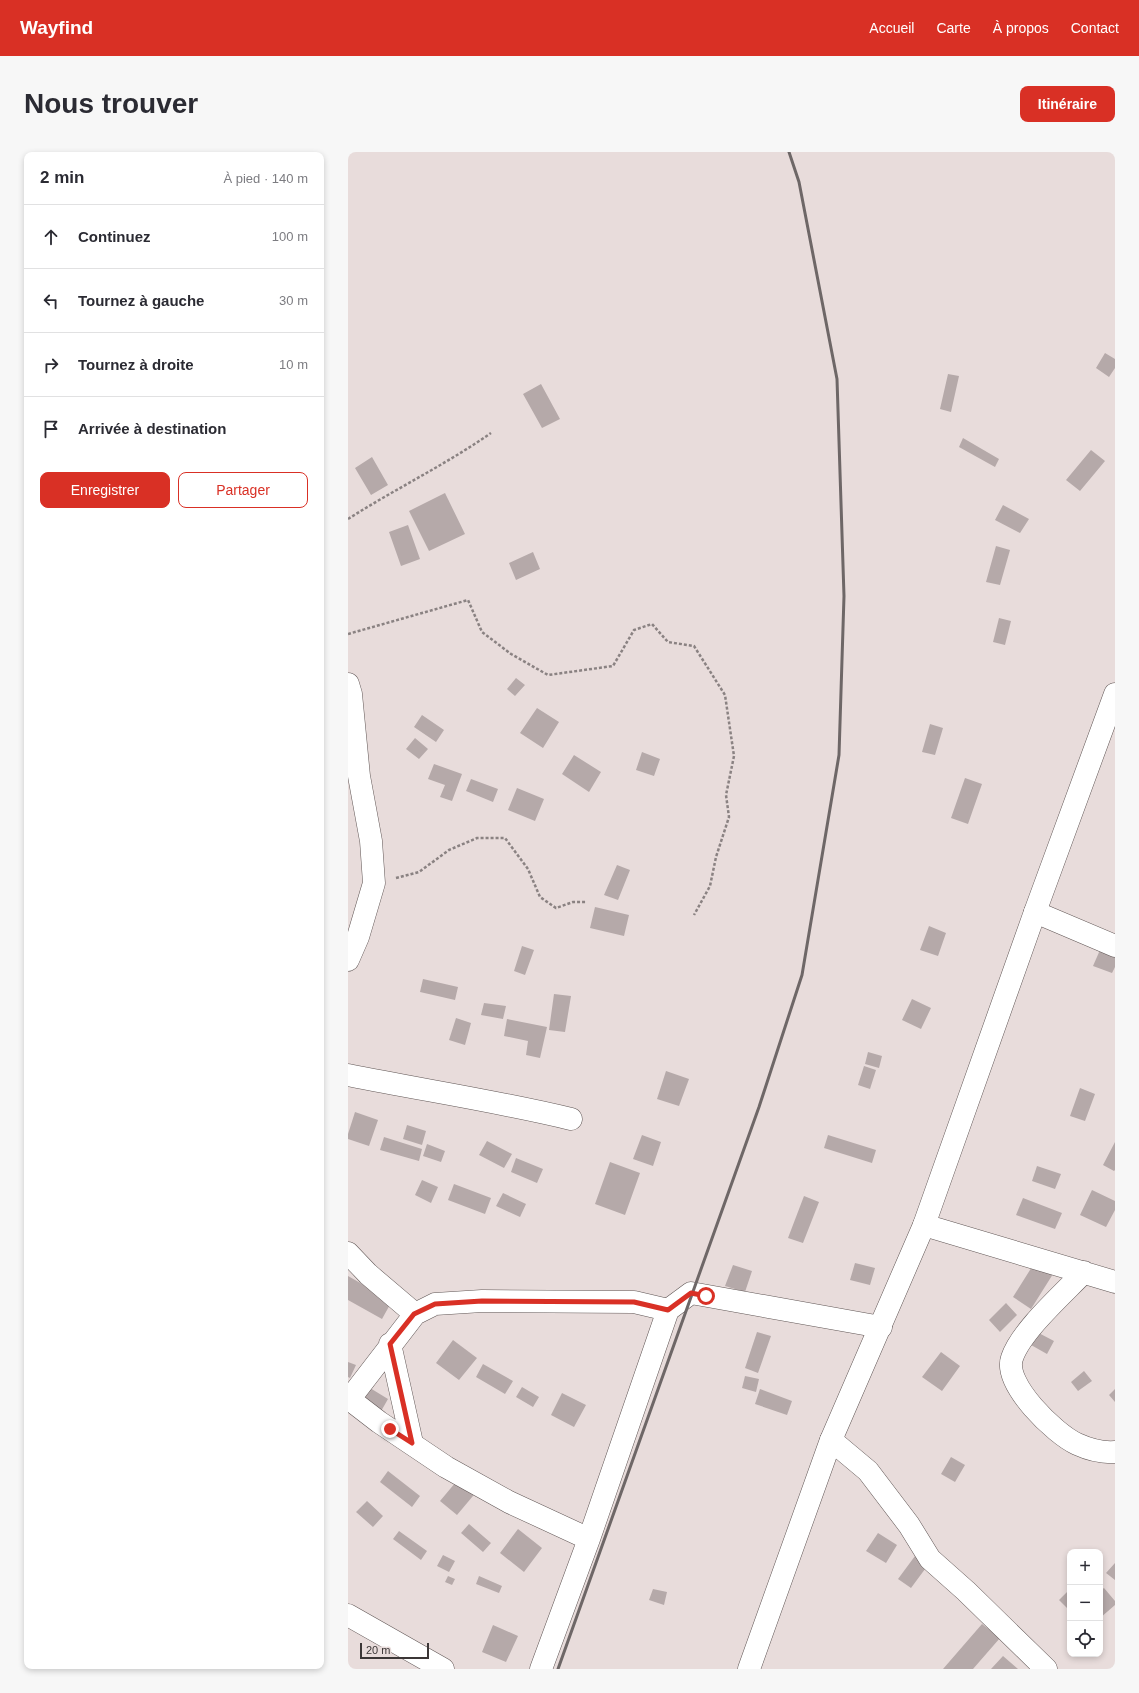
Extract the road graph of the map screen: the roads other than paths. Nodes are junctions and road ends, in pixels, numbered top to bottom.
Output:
1 (348, 684) edge
2 (1115, 694) edge
3 (351, 730) edge
4 (1035, 912) junction
5 (353, 934) edge
6 (1115, 946) edge
7 (348, 960) edge
8 (348, 1075) edge
9 (571, 1119) dead end
10 (924, 1225) junction
11 (348, 1253) edge
12 (1084, 1272) junction
13 (1115, 1282) edge
14 (668, 1310) junction
15 (414, 1314) junction
16 (881, 1327) junction
17 (390, 1344) junction
18 (349, 1400) edge
19 (830, 1440) junction
20 (412, 1443) junction
21 (1115, 1452) edge
22 (589, 1539) junction
23 (348, 1615) edge
24 (443, 1669) edge
25 (541, 1669) edge
26 (749, 1669) edge
27 (1046, 1669) edge

1 - 3 main road
2 - 4 main road
3 - 5 main road
4 - 6 main road
4 - 10 main road
5 - 7 main road
8 - 9 main road
10 - 12 main road
10 - 16 main road
11 - 15 main road
12 - 13 main road
12 - 21 main road
14 - 15 main road
14 - 16 main road
14 - 22 main road
15 - 17 main road
16 - 19 main road
17 - 18 main road
17 - 20 main road
18 - 20 main road
19 - 26 main road
19 - 27 main road
20 - 22 main road
22 - 25 main road
23 - 24 main road

